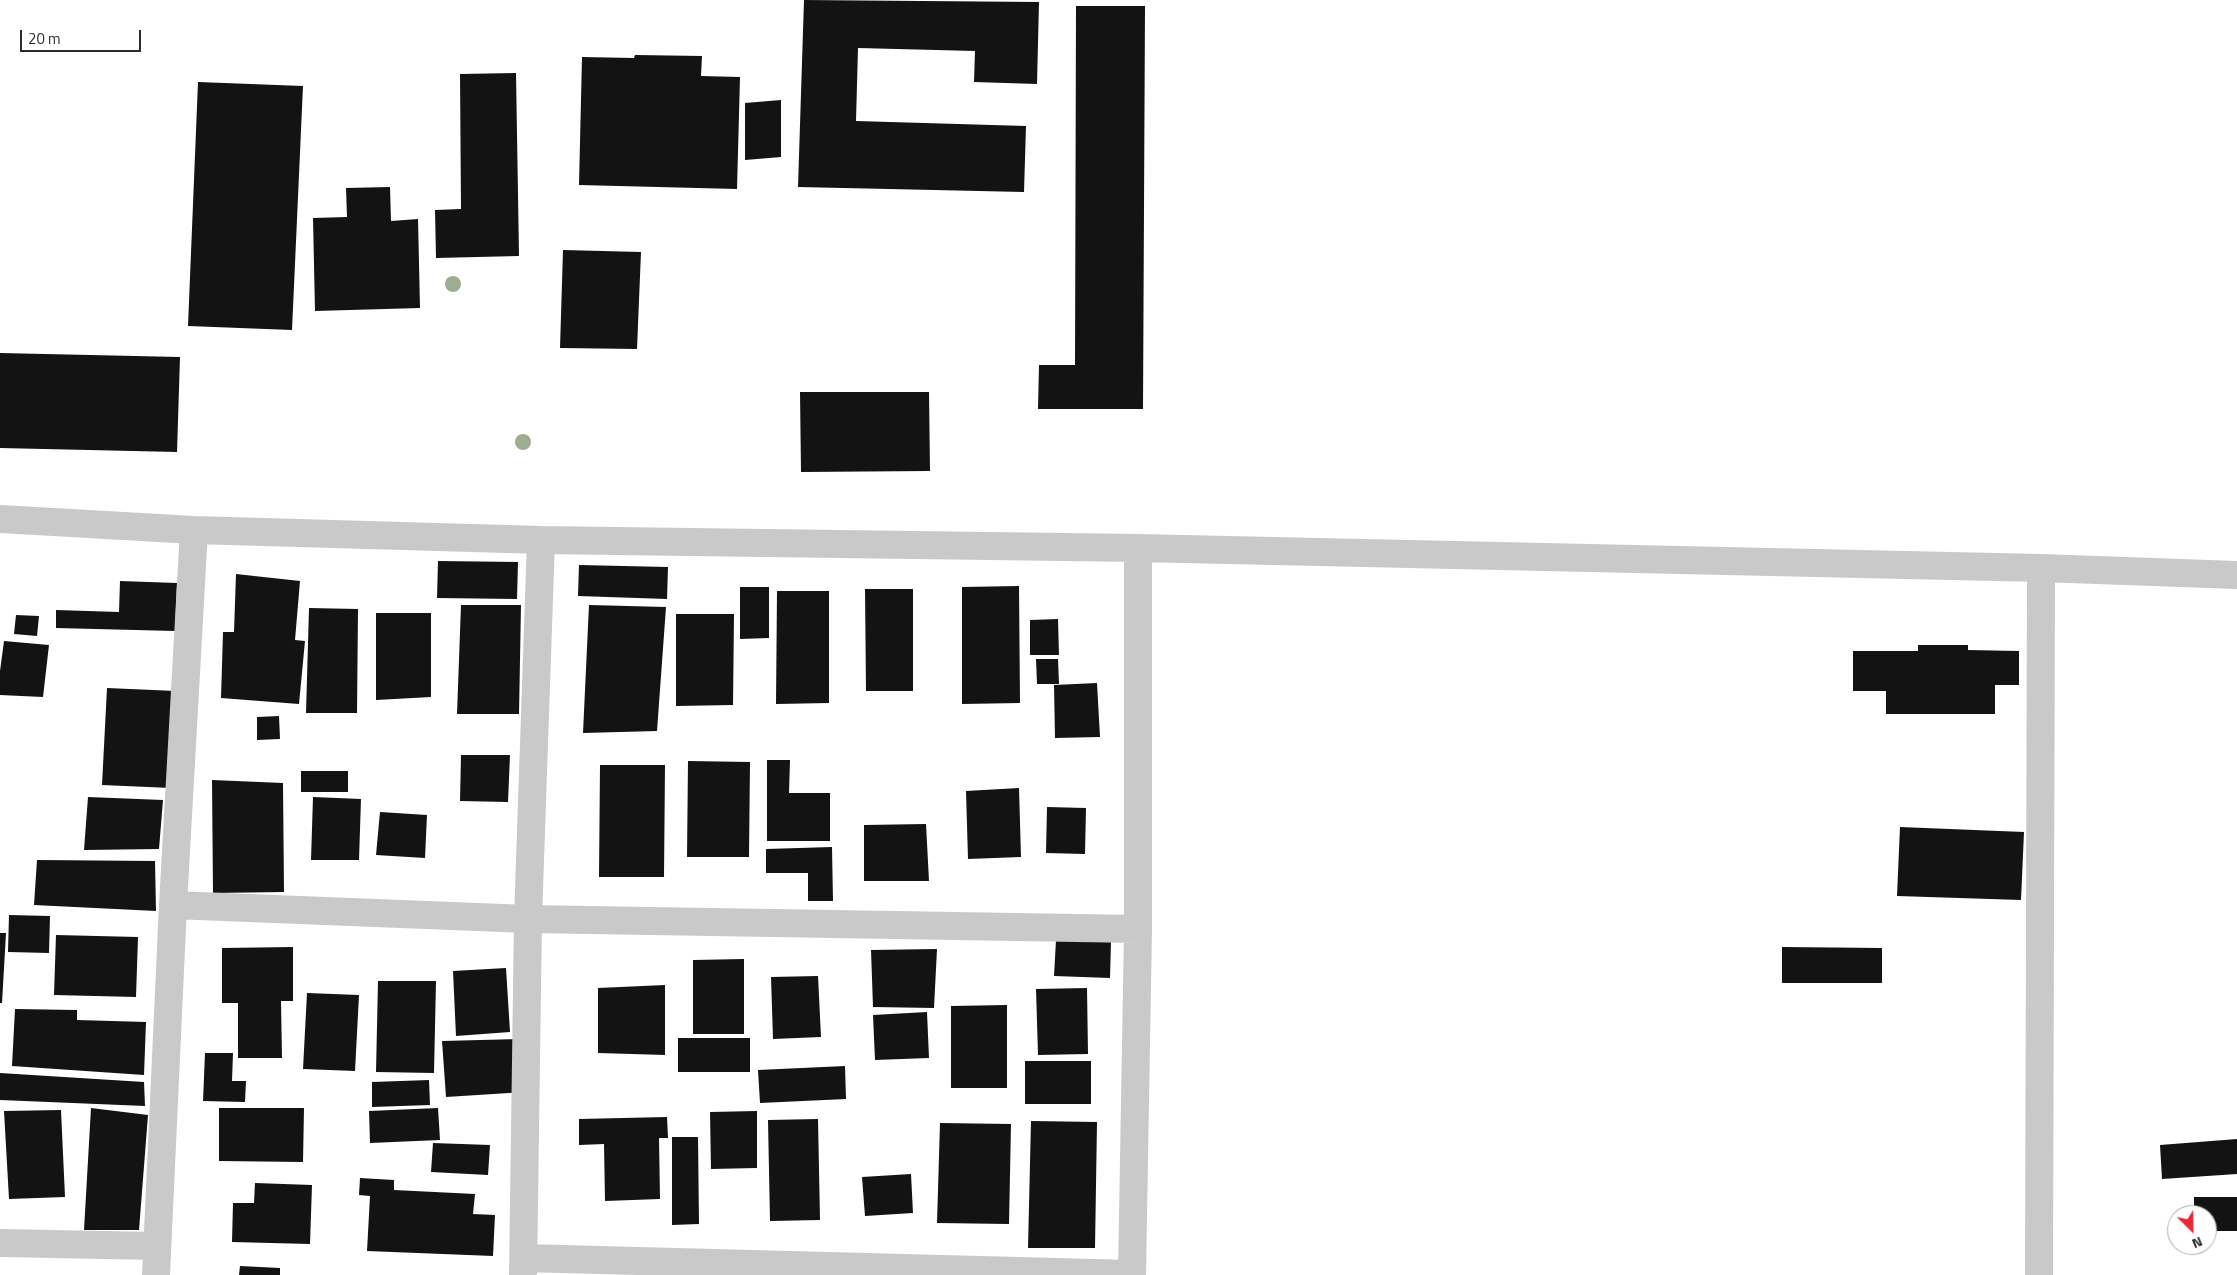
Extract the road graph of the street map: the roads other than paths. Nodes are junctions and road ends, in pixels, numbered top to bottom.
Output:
1 (0, 519) edge
2 (194, 530) junction
3 (541, 540) junction
4 (1138, 548) junction
5 (2041, 568) junction
6 (2237, 575) edge
7 (173, 905) junction
8 (528, 919) junction
9 (1138, 929) junction
10 (0, 1243) edge
11 (156, 1246) junction
12 (523, 1266) edge
13 (1132, 1274) edge
14 (156, 1275) edge
15 (2039, 1275) edge

1 - 2 street
2 - 3 street
2 - 7 street
3 - 4 street
3 - 8 street
4 - 5 street
4 - 9 street
5 - 6 street
5 - 15 street
7 - 8 street
7 - 11 street
8 - 9 street
8 - 12 street
9 - 13 street
10 - 11 street
11 - 14 street
12 - 13 street

